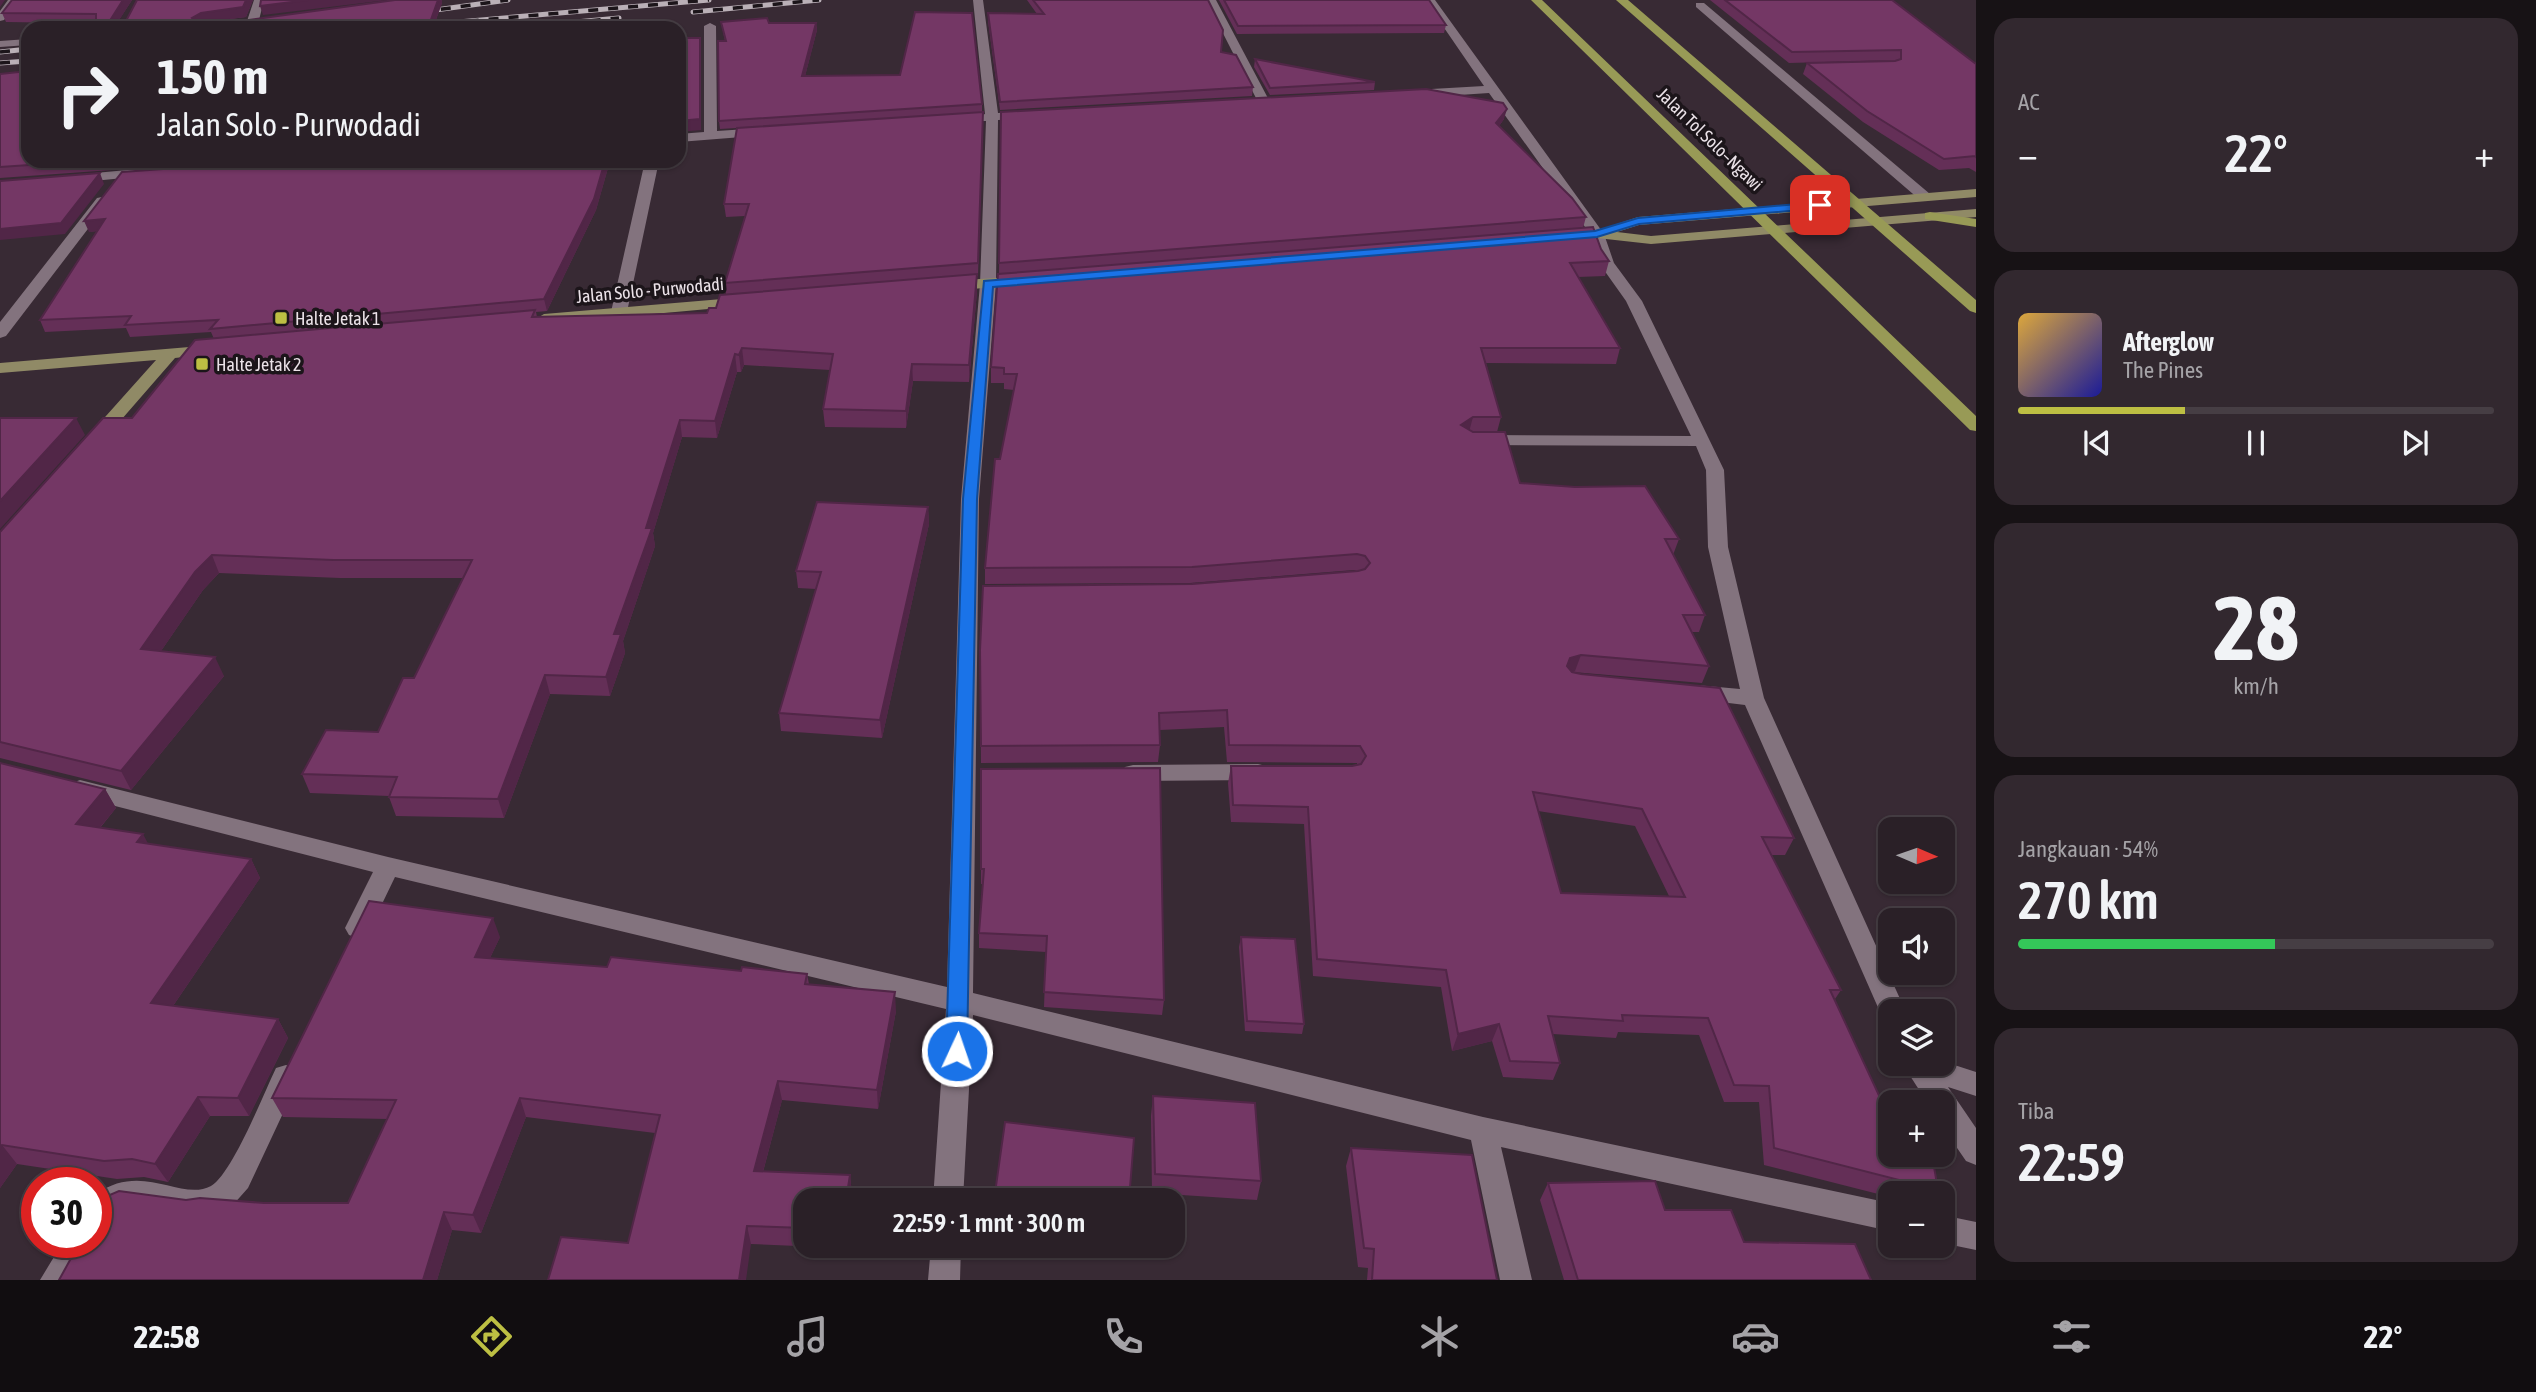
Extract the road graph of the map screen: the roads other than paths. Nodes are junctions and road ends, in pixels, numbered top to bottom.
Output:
1 (14, 0) edge
2 (259, 0) edge
3 (978, 0) edge
4 (1211, 0) edge
5 (1430, 0) edge
6 (1535, 0) edge
7 (1621, 0) edge
8 (1700, 5) dead end
9 (0, 18) edge
10 (248, 21) edge
11 (709, 26) dead end
12 (21, 42) edge
13 (0, 44) edge
14 (1492, 89) junction
15 (1398, 94) edge
16 (1264, 102) edge
17 (1046, 114) edge
18 (992, 117) junction
19 (965, 119) edge
20 (778, 131) edge
21 (711, 136) junction
22 (686, 138) edge
23 (158, 168) edge
24 (650, 168) edge
25 (122, 174) junction
26 (58, 180) edge
27 (1976, 193) edge
28 (1925, 197) junction
29 (1976, 213) edge
30 (1930, 216) junction
31 (1976, 223) edge
32 (1597, 234) junction
33 (1555, 238) edge
34 (1043, 279) edge
35 (988, 284) junction
36 (933, 288) edge
37 (756, 301) edge
38 (1976, 308) edge
39 (619, 312) junction
40 (524, 320) edge
41 (0, 333) edge
42 (226, 348) edge
43 (171, 354) junction
44 (0, 368) edge
45 (1973, 423) edge
46 (1469, 440) edge
47 (1703, 441) junction
48 (81, 454) edge
49 (1671, 690) edge
50 (1753, 698) junction
51 (1280, 772) edge
52 (1114, 773) edge
53 (963, 774) junction
54 (990, 774) edge
55 (54, 782) edge
56 (388, 866) junction
57 (346, 953) edge
58 (1887, 999) edge
59 (960, 1001) junction
60 (298, 1053) edge
61 (1924, 1076) edge
62 (1951, 1076) edge
63 (1976, 1084) edge
64 (1483, 1130) junction
65 (1976, 1152) edge
66 (949, 1188) edge
67 (112, 1200) edge
68 (1878, 1214) edge
69 (1955, 1232) edge
70 (1976, 1236) edge
71 (70, 1258) edge
72 (945, 1258) edge
73 (56, 1280) edge
74 (944, 1280) edge
75 (1516, 1280) edge

1 - 9 street
2 - 10 street
3 - 18 street
4 - 16 street
5 - 14 street
6 - 45 highway, Jalan Tol Solo–Ngawi
7 - 38 highway
8 - 28 street
11 - 21 street
12 - 13 street
14 - 15 street
14 - 32 street
17 - 18 street
18 - 19 street
18 - 35 street
20 - 21 street
21 - 22 street
23 - 25 street
24 - 39 street
25 - 26 street
25 - 41 street
27 - 28 main road
28 - 32 main road
29 - 30 main road
30 - 31 highway
30 - 32 main road
32 - 33 main road
32 - 47 street
34 - 35 main road
35 - 36 main road
35 - 53 street
37 - 39 main road, Jalan Solo - Purwodadi
39 - 40 main road, Jalan Solo - Purwodadi
42 - 43 main road
43 - 44 main road
43 - 48 main road
46 - 47 street
47 - 50 street
49 - 50 street
50 - 58 street
51 - 52 street
53 - 54 street
53 - 59 street
55 - 56 street
56 - 57 street
56 - 59 street
59 - 64 street
59 - 66 street
60 - 67 street
61 - 65 street
62 - 63 street
64 - 68 street
64 - 75 street
69 - 70 street
71 - 73 street
72 - 74 street

